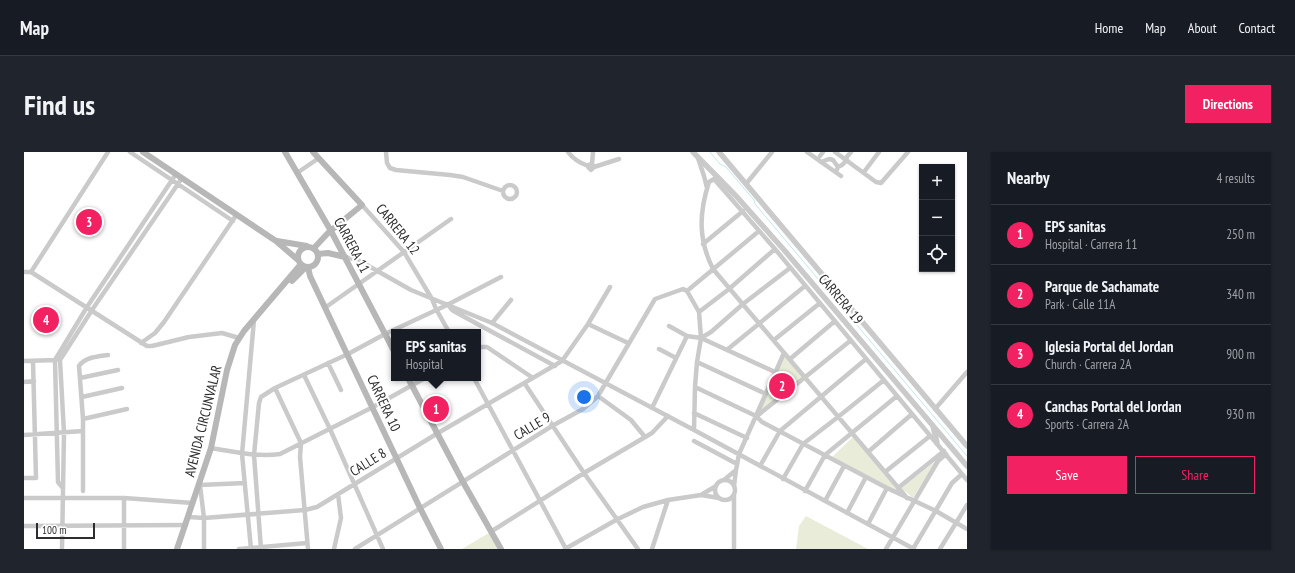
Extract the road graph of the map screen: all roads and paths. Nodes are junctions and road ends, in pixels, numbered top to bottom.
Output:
1 (108, 152) edge
2 (130, 152) edge
3 (143, 152) edge
4 (285, 152) edge
5 (313, 152) edge
6 (386, 152) edge
7 (568, 152) edge
8 (593, 152) edge
9 (693, 152) edge
10 (719, 152) edge
11 (772, 152) edge
12 (807, 152) edge
13 (850, 152) edge
14 (879, 152) edge
15 (908, 152) edge
16 (837, 153) edge
17 (319, 158) junction
18 (698, 158) junction
19 (619, 159) dead end
20 (846, 159) junction
21 (832, 160) junction
22 (821, 162) junction
23 (591, 166) junction
24 (837, 169) junction
25 (864, 172) junction
26 (298, 173) junction
27 (841, 176) dead end
28 (174, 177) junction
29 (717, 179) junction
30 (180, 181) junction
31 (746, 184) junction
32 (707, 190) junction
33 (503, 191) dead end
34 (362, 205) junction
35 (743, 211) junction
36 (237, 214) junction
37 (451, 219) dead end
38 (233, 221) junction
39 (331, 231) junction
40 (759, 231) junction
41 (276, 241) junction
42 (703, 244) junction
43 (307, 246) junction
44 (775, 249) junction
45 (316, 251) junction
46 (785, 251) junction
47 (801, 251) junction
48 (404, 252) junction
49 (345, 257) junction
50 (303, 265) junction
51 (790, 268) junction
52 (713, 269) junction
53 (378, 270) junction
54 (24, 272) edge
55 (31, 272) junction
56 (500, 277) dead end
57 (360, 285) junction
58 (805, 286) junction
59 (610, 287) dead end
60 (729, 289) junction
61 (685, 290) junction
62 (432, 299) junction
63 (511, 300) dead end
64 (743, 304) junction
65 (820, 304) junction
66 (448, 305) junction
67 (87, 307) junction
68 (326, 307) junction
69 (436, 309) junction
70 (92, 310) junction
71 (699, 312) junction
72 (254, 320) junction
73 (835, 321) junction
74 (492, 323) junction
75 (759, 323) junction
76 (588, 324) junction
77 (669, 326) dead end
78 (395, 329) edge
79 (447, 329) edge
80 (391, 331) edge
81 (385, 334) junction
82 (689, 337) junction
83 (239, 338) junction
84 (699, 338) junction
85 (774, 340) junction
86 (850, 341) junction
87 (141, 342) junction
88 (628, 343) junction
89 (391, 345) edge
90 (481, 347) edge
91 (659, 349) dead end
92 (728, 349) junction
93 (784, 353) junction
94 (348, 354) junction
95 (108, 355) dead end
96 (676, 358) junction
97 (790, 359) junction
98 (866, 359) junction
99 (57, 360) junction
100 (24, 361) edge
101 (33, 361) junction
102 (562, 361) junction
103 (696, 362) junction
104 (328, 364) junction
105 (555, 366) junction
106 (118, 370) dead end
107 (775, 372) junction
108 (967, 372) edge
109 (304, 375) junction
110 (80, 378) junction
111 (533, 378) junction
112 (804, 378) junction
113 (884, 380) junction
114 (34, 381) junction
115 (410, 381) edge
116 (420, 381) edge
117 (476, 381) edge
118 (24, 382) edge
119 (605, 383) junction
120 (525, 384) junction
121 (412, 386) junction
122 (695, 387) junction
123 (122, 388) dead end
124 (275, 388) junction
125 (341, 390) dead end
126 (766, 394) junction
127 (598, 396) junction
128 (821, 396) junction
129 (897, 396) junction
130 (82, 398) junction
131 (488, 404) junction
132 (373, 407) junction
133 (652, 408) junction
134 (127, 409) dead end
135 (935, 409) junction
136 (694, 413) junction
137 (912, 414) junction
138 (668, 416) junction
139 (756, 416) junction
140 (838, 418) junction
141 (83, 419) junction
142 (932, 424) junction
143 (552, 426) junction
144 (330, 429) junction
145 (694, 430) junction
146 (83, 431) junction
147 (780, 431) junction
148 (64, 432) junction
149 (57, 433) junction
150 (438, 433) junction
151 (852, 433) junction
152 (35, 434) junction
153 (24, 435) edge
154 (930, 436) junction
155 (645, 437) junction
156 (747, 438) junction
157 (694, 441) dead end
158 (301, 443) junction
159 (936, 443) junction
160 (803, 444) junction
161 (967, 446) edge
162 (212, 448) junction
163 (512, 450) junction
164 (868, 452) junction
165 (945, 452) junction
166 (242, 454) junction
167 (739, 454) junction
168 (254, 455) junction
169 (825, 456) junction
170 (396, 457) junction
171 (737, 464) junction
172 (760, 466) junction
173 (844, 466) junction
174 (967, 466) edge
175 (736, 470) junction
176 (885, 472) junction
177 (584, 473) junction
178 (962, 474) junction
179 (866, 477) junction
180 (24, 478) edge
181 (783, 479) junction
182 (724, 480) junction
183 (967, 480) edge
184 (463, 482) junction
185 (245, 483) junction
186 (355, 483) junction
187 (200, 485) junction
188 (716, 486) junction
189 (734, 486) junction
190 (62, 487) junction
191 (886, 488) junction
192 (898, 488) junction
193 (805, 490) junction
194 (83, 491) dead end
195 (734, 493) junction
196 (338, 494) junction
197 (701, 495) junction
198 (62, 497) junction
199 (24, 498) edge
200 (124, 498) junction
201 (719, 498) junction
202 (907, 498) junction
203 (668, 500) junction
204 (725, 500) junction
205 (541, 501) junction
206 (825, 501) junction
207 (914, 501) junction
208 (193, 503) junction
209 (967, 505) edge
210 (420, 508) junction
211 (305, 510) junction
212 (734, 510) junction
213 (936, 511) junction
214 (258, 513) junction
215 (847, 513) junction
216 (248, 514) junction
217 (189, 517) junction
218 (204, 518) junction
219 (616, 520) junction
220 (956, 523) junction
221 (868, 524) junction
222 (62, 525) junction
223 (124, 525) junction
224 (186, 525) junction
225 (24, 526) edge
226 (967, 529) edge
227 (492, 531) junction
228 (378, 535) junction
229 (893, 537) junction
230 (307, 546) edge
231 (251, 548) edge
232 (261, 548) edge
233 (887, 548) edge
234 (62, 549) edge
235 (124, 549) edge
236 (177, 549) edge
237 (204, 549) edge
238 (239, 549) edge
239 (334, 549) edge
240 (355, 549) edge
241 (383, 549) edge
242 (441, 549) edge
243 (501, 549) edge
244 (565, 549) edge
245 (638, 549) edge
246 (652, 549) edge
247 (730, 549) edge
248 (734, 549) edge
249 (914, 549) edge
250 (940, 549) edge

1 - 55 street
2 - 28 street
3 - 28 main road, CARRERA 10
4 - 26 main road, CARRERA 11
5 - 17 main road, CARRERA 12
6 - 33 street
7 - 23 street
8 - 23 street
9 - 18 street, CARRERA 19
10 - 31 street, CARRERA 19
11 - 31 street
12 - 22 street
13 - 20 street
14 - 25 street
15 - 25 street
16 - 20 street
16 - 21 street
17 - 26 street
17 - 34 main road, CARRERA 12
18 - 29 street, CARRERA 19
18 - 32 street
19 - 23 street
20 - 24 street
20 - 25 street
21 - 22 street
21 - 24 street
22 - 24 street
24 - 27 street
26 - 39 main road, CARRERA 11
28 - 30 main road, CARRERA 10
28 - 67 street
29 - 32 street
29 - 35 street, CARRERA 19
29 - 46 street, CARRERA 19
30 - 36 main road, CARRERA 10
30 - 38 street
30 - 70 street
31 - 47 street, CARRERA 19
32 - 42 street
34 - 39 main road
34 - 48 street, CARRERA 12
35 - 40 street, CARRERA 19
35 - 42 street
36 - 38 street
36 - 41 main road, CARRERA 10
37 - 48 street
38 - 87 street
39 - 45 main road
39 - 49 main road, CARRERA 11
40 - 44 street, CARRERA 19
40 - 52 street, CALLE 9
41 - 43 main road, CARRERA 10
41 - 50 main road, CARRERA 10
42 - 52 street
43 - 45 main road
43 - 50 main road
44 - 51 street, CARRERA 19
44 - 60 street
45 - 49 main road
45 - 50 main road
46 - 47 street
46 - 142 street, CARRERA 19
47 - 135 street, CARRERA 19
48 - 53 street
48 - 62 street, CARRERA 12
49 - 53 street
49 - 57 main road, CARRERA 11
50 - 68 main road, CARRERA 10
50 - 72 main road, AVENIDA CIRCUNVALAR
51 - 58 street, CARRERA 19
51 - 64 street
52 - 60 street
52 - 61 street, CALLE 9
53 - 57 street
53 - 62 street
54 - 55 street
55 - 67 street
56 - 66 street
57 - 68 street
57 - 81 main road, CARRERA 11
58 - 65 street, CARRERA 19
58 - 75 street
59 - 76 street, CALLE 8
60 - 64 street
60 - 71 street
61 - 71 street
61 - 88 street, CALLE 9
62 - 66 street
62 - 69 street, CARRERA 12
63 - 74 street
64 - 75 street
64 - 84 street
65 - 73 street, CARRERA 19
65 - 85 street
66 - 69 street
66 - 74 street
66 - 105 street
67 - 70 street
67 - 99 street
68 - 94 main road, CARRERA 10
69 - 78 street
69 - 79 street, CARRERA 12
70 - 87 street
70 - 99 street
71 - 84 street
72 - 83 main road, AVENIDA CIRCUNVALAR
72 - 166 street
73 - 86 street, CARRERA 19
73 - 97 street
74 - 102 street
75 - 85 street
75 - 92 street
76 - 88 street
76 - 102 street, CALLE 8
77 - 82 street
80 - 81 street
81 - 89 main road, CARRERA 11
81 - 94 street
82 - 84 street
82 - 96 street
83 - 87 street
83 - 162 main road, AVENIDA CIRCUNVALAR
84 - 92 street
84 - 103 street
85 - 93 street
86 - 98 street, CARRERA 19
86 - 112 street
88 - 119 street, CALLE 9
90 - 111 street
91 - 96 street
92 - 107 street
93 - 97 street
93 - 107 street
94 - 104 street
94 - 132 main road, CARRERA 10
95 - 110 street
96 - 133 street
97 - 112 street
98 - 113 street, CARRERA 19
98 - 128 street
99 - 101 street
99 - 148 street
99 - 149 street
100 - 101 street
101 - 114 street
102 - 105 street, CALLE 8
102 - 119 street
103 - 122 street
103 - 126 street
104 - 109 street
104 - 125 street
105 - 111 street, CALLE 8
106 - 110 street
107 - 126 street
108 - 135 street
109 - 124 street
109 - 144 street
110 - 130 street
111 - 120 street, CALLE 8
112 - 128 street
112 - 139 street
113 - 129 street, CARRERA 19
113 - 140 street
114 - 118 street
114 - 152 street
115 - 121 main road
116 - 121 street
117 - 131 street
119 - 127 street, CALLE 9
119 - 133 street
120 - 131 street, CALLE 8
120 - 143 street
121 - 132 street
121 - 150 main road
122 - 136 street
122 - 139 street
123 - 130 street
124 - 158 street
124 - 168 street
126 - 139 street
127 - 143 street, CALLE 9
127 - 155 street
128 - 140 street
128 - 147 street
129 - 137 street, CARRERA 19
129 - 151 street
130 - 141 street
131 - 150 street, CALLE 8
131 - 163 street
132 - 144 street
132 - 170 main road, CARRERA 10
133 - 138 street
134 - 141 street
135 - 161 street, CARRERA 19
136 - 145 street
136 - 156 street
137 - 154 street, CARRERA 19
137 - 164 street
138 - 145 street
138 - 155 street
139 - 147 street
139 - 156 street
140 - 151 street
140 - 160 street
141 - 146 street
142 - 159 street
142 - 174 street, CARRERA 19
143 - 163 street, CALLE 9
143 - 177 street
144 - 158 street
144 - 186 street
145 - 167 street
146 - 148 street
146 - 194 street
147 - 160 street
147 - 172 street
148 - 149 street
148 - 190 street
149 - 152 street
149 - 190 street
150 - 170 street, CALLE 8
150 - 184 main road
151 - 164 street
151 - 169 street
152 - 153 street
152 - 180 street
154 - 159 street, CARRERA 19
154 - 176 street
155 - 177 street
156 - 167 street
157 - 171 street
158 - 168 street
158 - 211 street
159 - 165 street, CARRERA 19
160 - 169 street
160 - 181 street
162 - 166 street
162 - 187 main road, AVENIDA CIRCUNVALAR
163 - 184 street, CALLE 9
163 - 205 street
164 - 176 street
165 - 178 street, CARRERA 19
165 - 192 street
165 - 207 street
166 - 168 street
166 - 185 street
167 - 171 street
167 - 172 street
168 - 214 street
169 - 173 street
169 - 193 street
170 - 186 street, CALLE 8
170 - 210 main road, CARRERA 10
171 - 175 street
172 - 181 street
173 - 179 street
173 - 206 street
175 - 182 street
175 - 189 street
176 - 192 street
177 - 205 street
177 - 219 street
178 - 183 street, CARRERA 19
178 - 213 street
179 - 191 street
179 - 215 street
181 - 193 street
182 - 188 street
182 - 189 street
184 - 210 street, CALLE 9
184 - 227 main road
185 - 187 street
185 - 216 street
186 - 196 street, CALLE 8
186 - 228 street
187 - 208 main road, AVENIDA CIRCUNVALAR
187 - 218 street
188 - 197 street
188 - 201 street
189 - 195 street
190 - 198 street
191 - 202 street
191 - 221 street
192 - 202 street
193 - 206 street
195 - 204 street
195 - 212 street
196 - 211 street, CALLE 8
196 - 239 street
197 - 201 street
197 - 203 street
198 - 199 street
198 - 200 street
198 - 222 street
200 - 208 street
200 - 223 street
201 - 204 street
202 - 207 street
203 - 219 street
203 - 246 street
204 - 212 street
205 - 227 street
205 - 244 street
206 - 215 street
207 - 213 street
207 - 229 street
208 - 217 main road, AVENIDA CIRCUNVALAR
209 - 220 street
210 - 228 street, CALLE 9
210 - 242 main road, CARRERA 10
211 - 214 street, CALLE 8
211 - 230 street
212 - 248 street
213 - 220 street
213 - 249 street
214 - 216 street, CALLE 8
214 - 232 street
215 - 221 street
216 - 218 street, CALLE 8
216 - 231 street
217 - 218 street, CALLE 8
217 - 224 main road, AVENIDA CIRCUNVALAR
218 - 237 street
219 - 244 street
219 - 245 street
220 - 226 street
220 - 250 street
221 - 229 street
222 - 223 street
222 - 225 street
222 - 234 street
223 - 224 street
223 - 235 street
224 - 236 main road, AVENIDA CIRCUNVALAR
227 - 243 main road
228 - 240 street, CALLE 9
228 - 241 street
229 - 233 street
229 - 249 street
230 - 232 street
231 - 232 street
231 - 238 street
247 - 248 street

